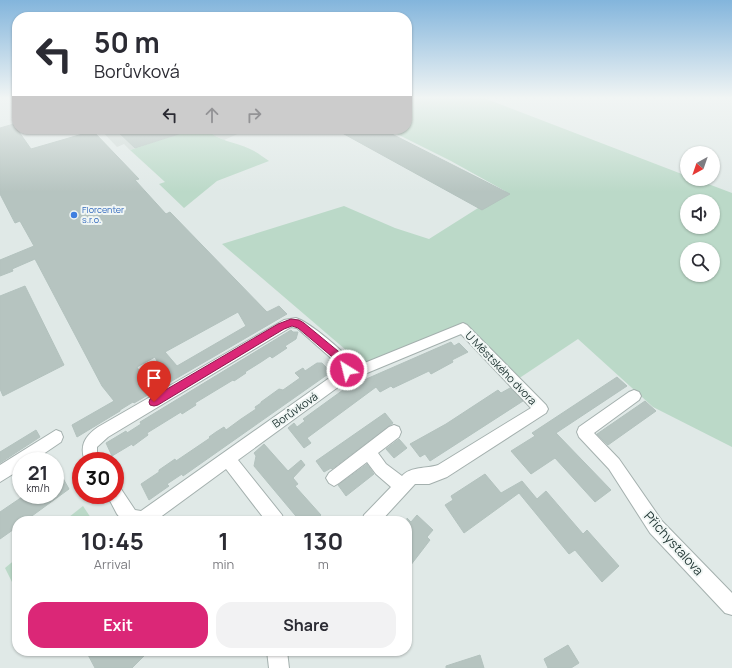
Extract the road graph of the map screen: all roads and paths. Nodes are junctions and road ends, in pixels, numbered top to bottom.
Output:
1 (367, 368) dead end
2 (634, 396) dead end
3 (394, 432) dead end
4 (56, 437) dead end
5 (89, 452) edge
6 (368, 452) junction
7 (227, 458) junction
8 (0, 474) edge
9 (334, 478) dead end
10 (406, 481) junction
11 (122, 504) edge
12 (130, 516) edge
13 (147, 516) edge
14 (272, 516) edge
15 (374, 516) edge
16 (732, 606) edge
17 (278, 656) edge
18 (279, 668) edge

1 - 10 street, U Městského dvora
2 - 16 street, Přichystalova
3 - 6 street
4 - 8 street
5 - 7 street, Borůvková
6 - 9 street
6 - 10 street
7 - 13 street, Borůvková
7 - 14 street
10 - 15 street
11 - 12 street, Borůvková
17 - 18 street

